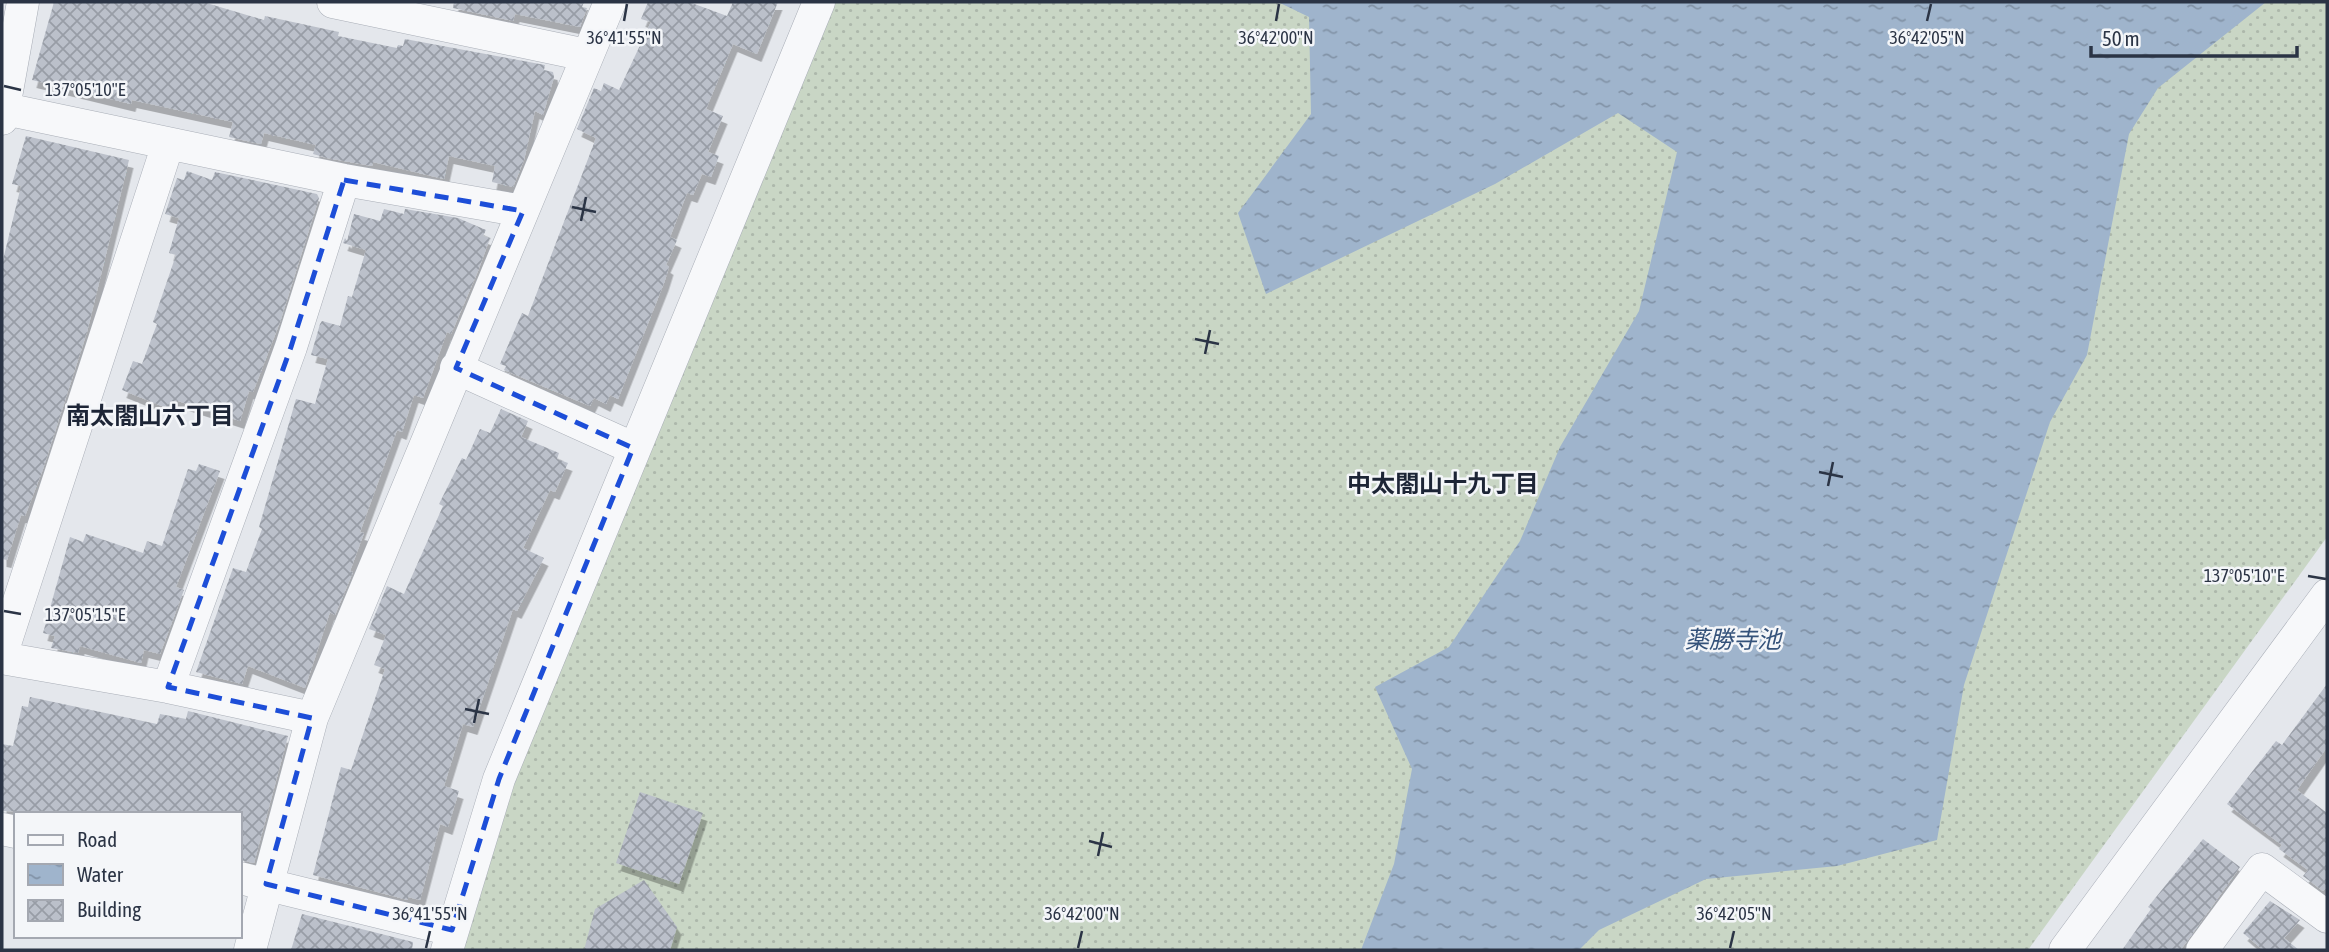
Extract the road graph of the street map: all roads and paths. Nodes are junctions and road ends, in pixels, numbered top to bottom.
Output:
1 (23, 2) edge
2 (333, 2) edge
3 (610, 2) edge
4 (819, 2) edge
5 (586, 55) junction
6 (3, 114) edge
7 (168, 144) junction
8 (344, 180) junction
9 (523, 211) junction
10 (456, 368) junction
11 (633, 448) junction
12 (2327, 595) edge
13 (2, 655) edge
14 (168, 687) junction
15 (312, 718) junction
16 (253, 881) edge
17 (2327, 916) edge
18 (450, 940) edge
19 (250, 950) edge
20 (2065, 950) edge
21 (2202, 950) edge

1 - 6 street
2 - 5 street
3 - 5 street
4 - 11 street
5 - 9 street
6 - 7 street
7 - 8 street
7 - 13 street
8 - 9 street
8 - 14 street
9 - 10 street
10 - 11 street
10 - 15 street
11 - 18 street
12 - 20 street
13 - 14 street
14 - 15 street
15 - 16 street
16 - 18 street
16 - 19 street
17 - 21 street

